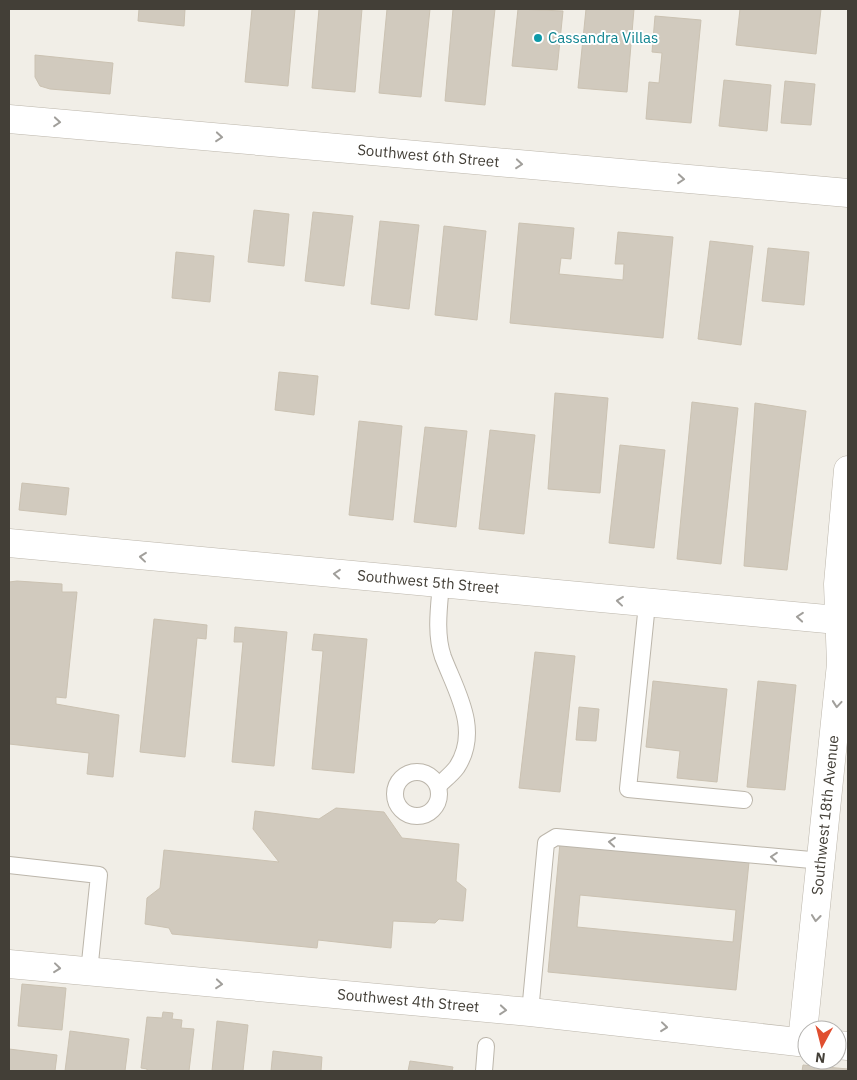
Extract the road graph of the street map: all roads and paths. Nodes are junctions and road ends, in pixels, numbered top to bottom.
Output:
1 (9, 119) edge
2 (848, 193) edge
3 (848, 470) edge
4 (9, 544) edge
5 (441, 584) junction
6 (647, 604) junction
7 (845, 621) edge
8 (438, 786) dead end
9 (744, 800) dead end
10 (822, 861) junction
11 (9, 865) edge
12 (9, 964) edge
13 (89, 972) junction
14 (530, 1012) junction
15 (807, 1020) edge
16 (797, 1041) edge
17 (486, 1046) dead end
18 (484, 1071) edge

1 -> 2 street, Southwest 6th Street
3 - 7 street, Southwest 18th Avenue
5 -> 4 street, Southwest 5th Street
6 -> 5 street, Southwest 5th Street
5 - 8 lane
7 -> 6 street, Southwest 5th Street
6 - 9 lane
7 -> 10 street, Southwest 18th Avenue
10 -> 14 lane
10 -> 15 street, Southwest 18th Avenue
11 - 13 lane
12 -> 13 street, Southwest 4th Street
13 -> 14 street, Southwest 4th Street
14 -> 16 street, Southwest 4th Street
17 - 18 lane

